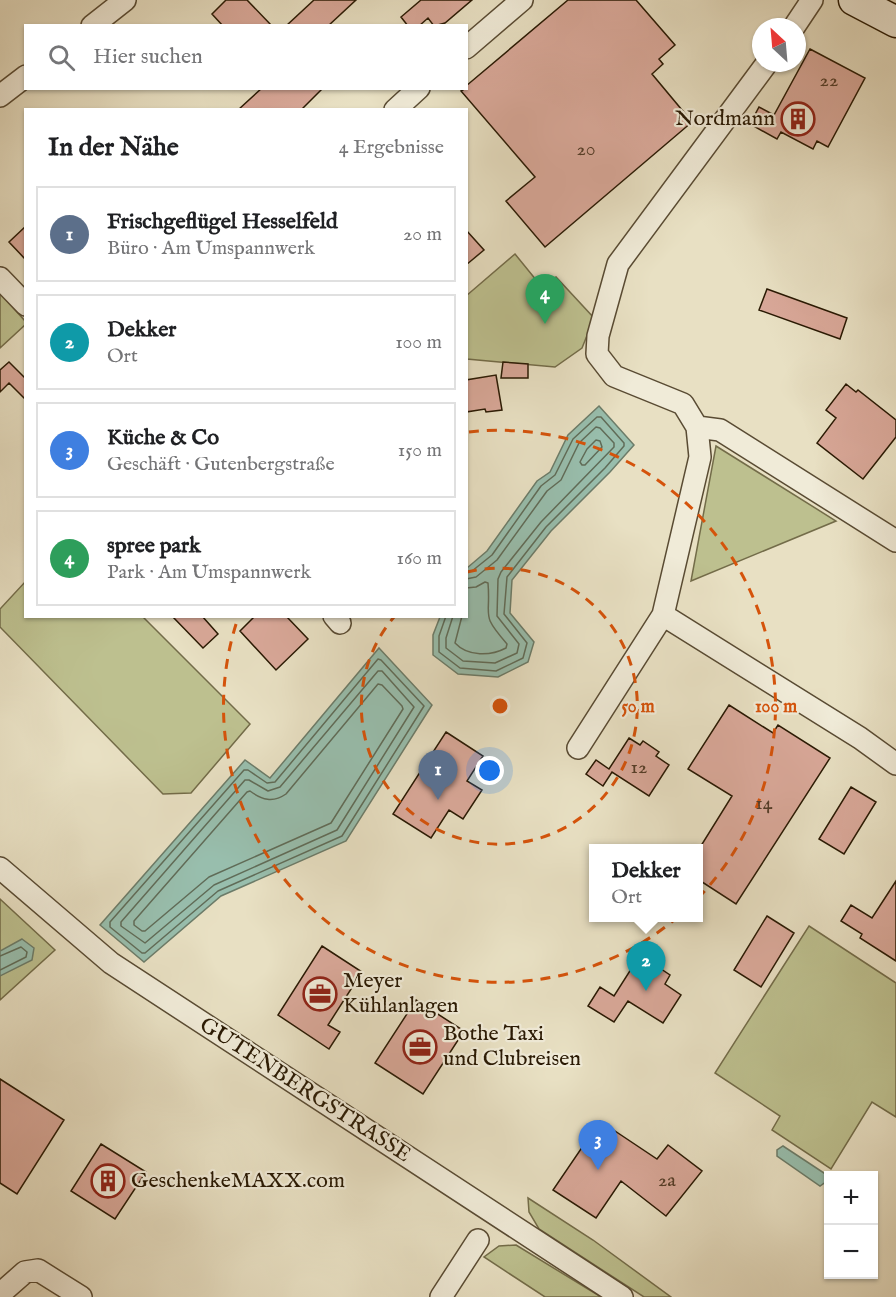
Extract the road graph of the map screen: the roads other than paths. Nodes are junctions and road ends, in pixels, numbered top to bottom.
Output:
1 (125, 0) edge
2 (522, 0) edge
3 (812, 0) edge
4 (854, 0) edge
5 (800, 18) edge
6 (896, 22) edge
7 (95, 24) edge
8 (468, 46) edge
9 (760, 72) edge
10 (24, 78) edge
11 (417, 90) edge
12 (0, 96) edge
13 (397, 108) edge
14 (0, 278) edge
15 (24, 303) edge
16 (697, 427) junction
17 (896, 541) edge
18 (663, 615) junction
19 (578, 748) dead end
20 (896, 764) edge
21 (0, 868) edge
22 (478, 1240) dead end
23 (0, 1294) edge
24 (81, 1297) edge
25 (441, 1297) edge
26 (622, 1297) edge

1 - 7 street
2 - 8 street
3 - 5 street
4 - 6 main road
9 - 16 street
10 - 12 street
11 - 13 street
14 - 15 street
16 - 17 street
16 - 18 street
18 - 19 street
18 - 20 street
21 - 26 street, GUTENBERGSTRASSE
22 - 25 street
23 - 24 street

